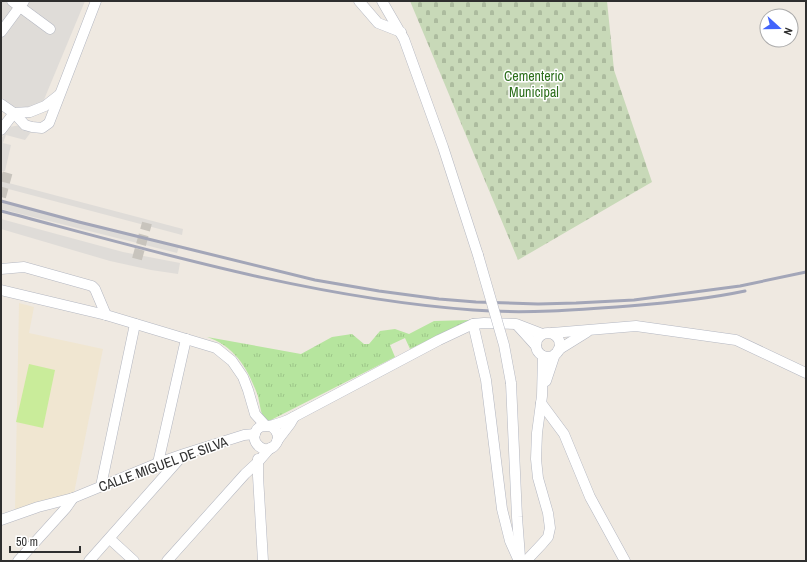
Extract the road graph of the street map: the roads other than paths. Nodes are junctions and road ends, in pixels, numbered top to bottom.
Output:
1 (96, 1) edge
2 (359, 1) edge
3 (382, 1) edge
4 (19, 3) edge
5 (50, 29) dead end
6 (1, 32) edge
7 (401, 32) junction
8 (60, 94) junction
9 (1, 104) edge
10 (14, 113) junction
11 (1, 130) edge
12 (3, 269) edge
13 (1, 290) edge
14 (98, 298) junction
15 (84, 309) junction
16 (106, 315) junction
17 (135, 324) junction
18 (473, 324) junction
19 (516, 324) junction
20 (589, 330) junction
21 (547, 333) junction
22 (186, 339) junction
23 (536, 346) junction
24 (557, 352) junction
25 (543, 356) junction
26 (806, 373) edge
27 (542, 400) junction
28 (294, 417) junction
29 (262, 429) junction
30 (274, 445) junction
31 (258, 446) junction
32 (184, 454) junction
33 (258, 462) junction
34 (158, 464) junction
35 (101, 486) junction
36 (73, 498) junction
37 (1, 520) edge
38 (110, 539) junction
39 (260, 559) edge
40 (18, 561) edge
41 (89, 561) edge
42 (134, 561) edge
43 (168, 561) edge
44 (520, 561) edge
45 (526, 561) edge
46 (625, 561) edge

1 - 8 street
2 - 7 street
3 - 7 street
4 - 5 street
4 - 6 street
7 - 44 street, bridge
8 - 10 street
8 - 10 street
9 - 10 street
10 - 11 street
12 - 14 street
13 - 15 street
14 - 15 street
14 - 16 street
15 - 16 street
16 - 17 street
17 - 22 street
17 - 35 street
18 - 19 street
18 - 28 street, CALLE MIGUEL DE SILVA
18 - 44 street
19 - 21 street
19 - 23 street
20 - 21 street
20 - 24 street
20 - 26 street
21 - 23 street
21 - 24 street
22 - 29 street
22 - 34 street
23 - 25 street
24 - 25 street
24 - 27 street
25 - 27 street
27 - 45 street
27 - 46 street
28 - 29 street, CALLE MIGUEL DE SILVA
28 - 30 street
29 - 30 street
29 - 31 street
29 - 32 street, CALLE MIGUEL DE SILVA
30 - 31 street
30 - 33 street
31 - 33 street
32 - 34 street, CALLE MIGUEL DE SILVA
32 - 38 street
33 - 39 street
33 - 43 street
34 - 35 street, CALLE MIGUEL DE SILVA
35 - 36 street, CALLE MIGUEL DE SILVA
36 - 37 street, CALLE MIGUEL DE SILVA
36 - 40 street
38 - 41 street
38 - 42 street

